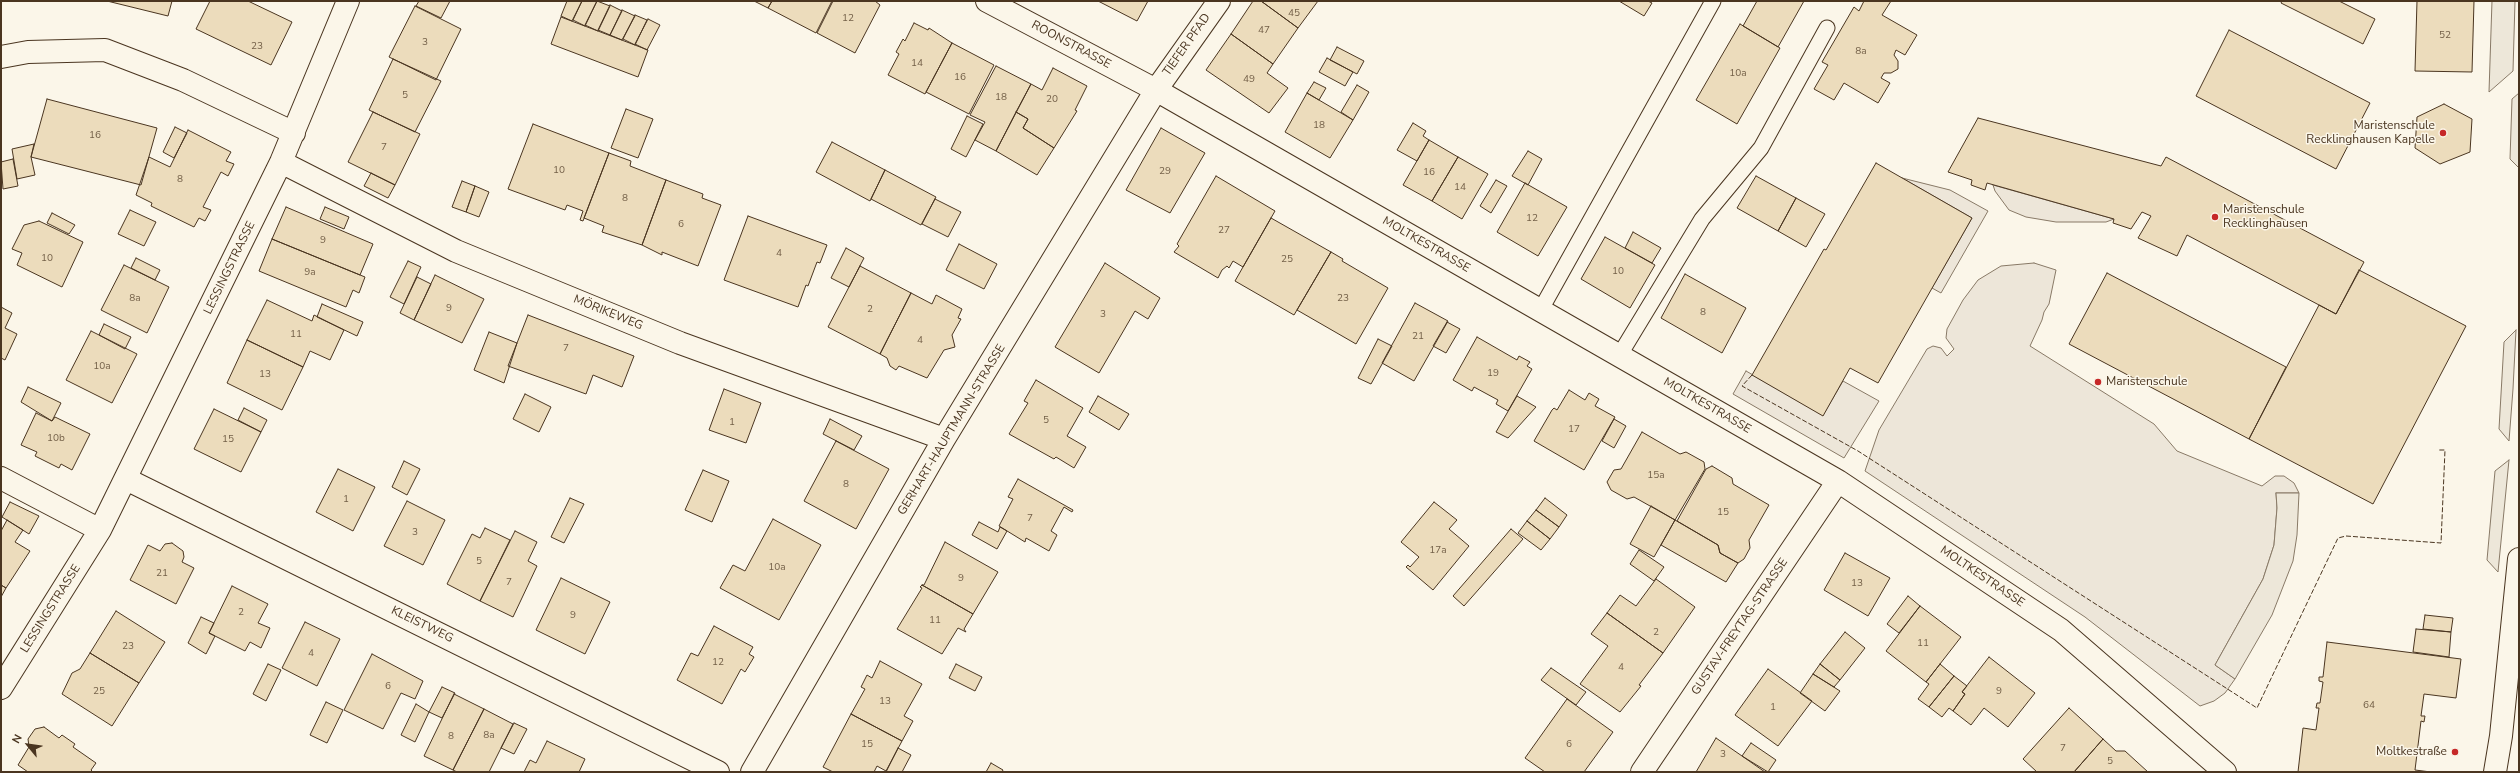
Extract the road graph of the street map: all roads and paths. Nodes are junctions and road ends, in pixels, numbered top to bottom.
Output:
1 (348, 1) edge
2 (986, 1) edge
3 (1219, 1) edge
4 (1713, 1) edge
5 (1827, 28) dead end
6 (1, 57) edge
7 (1156, 90) junction
8 (294, 133) junction
9 (282, 162) junction
10 (1540, 311) junction
11 (1619, 356) junction
12 (944, 440) junction
13 (1, 478) edge
14 (126, 479) junction
15 (1838, 481) junction
16 (100, 530) junction
17 (2519, 559) edge
18 (1, 688) edge
19 (718, 772) edge
20 (752, 772) edge
21 (1642, 772) edge
22 (2225, 772) edge
23 (2495, 772) edge

1 - 8 street, LESSINGSTRASSE
2 - 7 street, ROONSTRASSE
3 - 7 street, TIEFER PFAD
4 - 10 lane
5 - 11 lane
6 - 8 street
7 - 10 street, MOLTKESTRASSE
7 - 12 street, GERHART-HAUPTMANN-STRASSE
8 - 9 street, LESSINGSTRASSE
9 - 12 street, MÖRIKEWEG
9 - 14 street, LESSINGSTRASSE
10 - 11 street, MOLTKESTRASSE
11 - 15 street, MOLTKESTRASSE
12 - 20 street, GERHART-HAUPTMANN-STRASSE
13 - 16 street
14 - 16 street, LESSINGSTRASSE
14 - 19 street, KLEISTWEG
15 - 21 street, GUSTAV-FREYTAG-STRASSE
15 - 22 street, MOLTKESTRASSE
16 - 18 street, LESSINGSTRASSE
17 - 23 street

